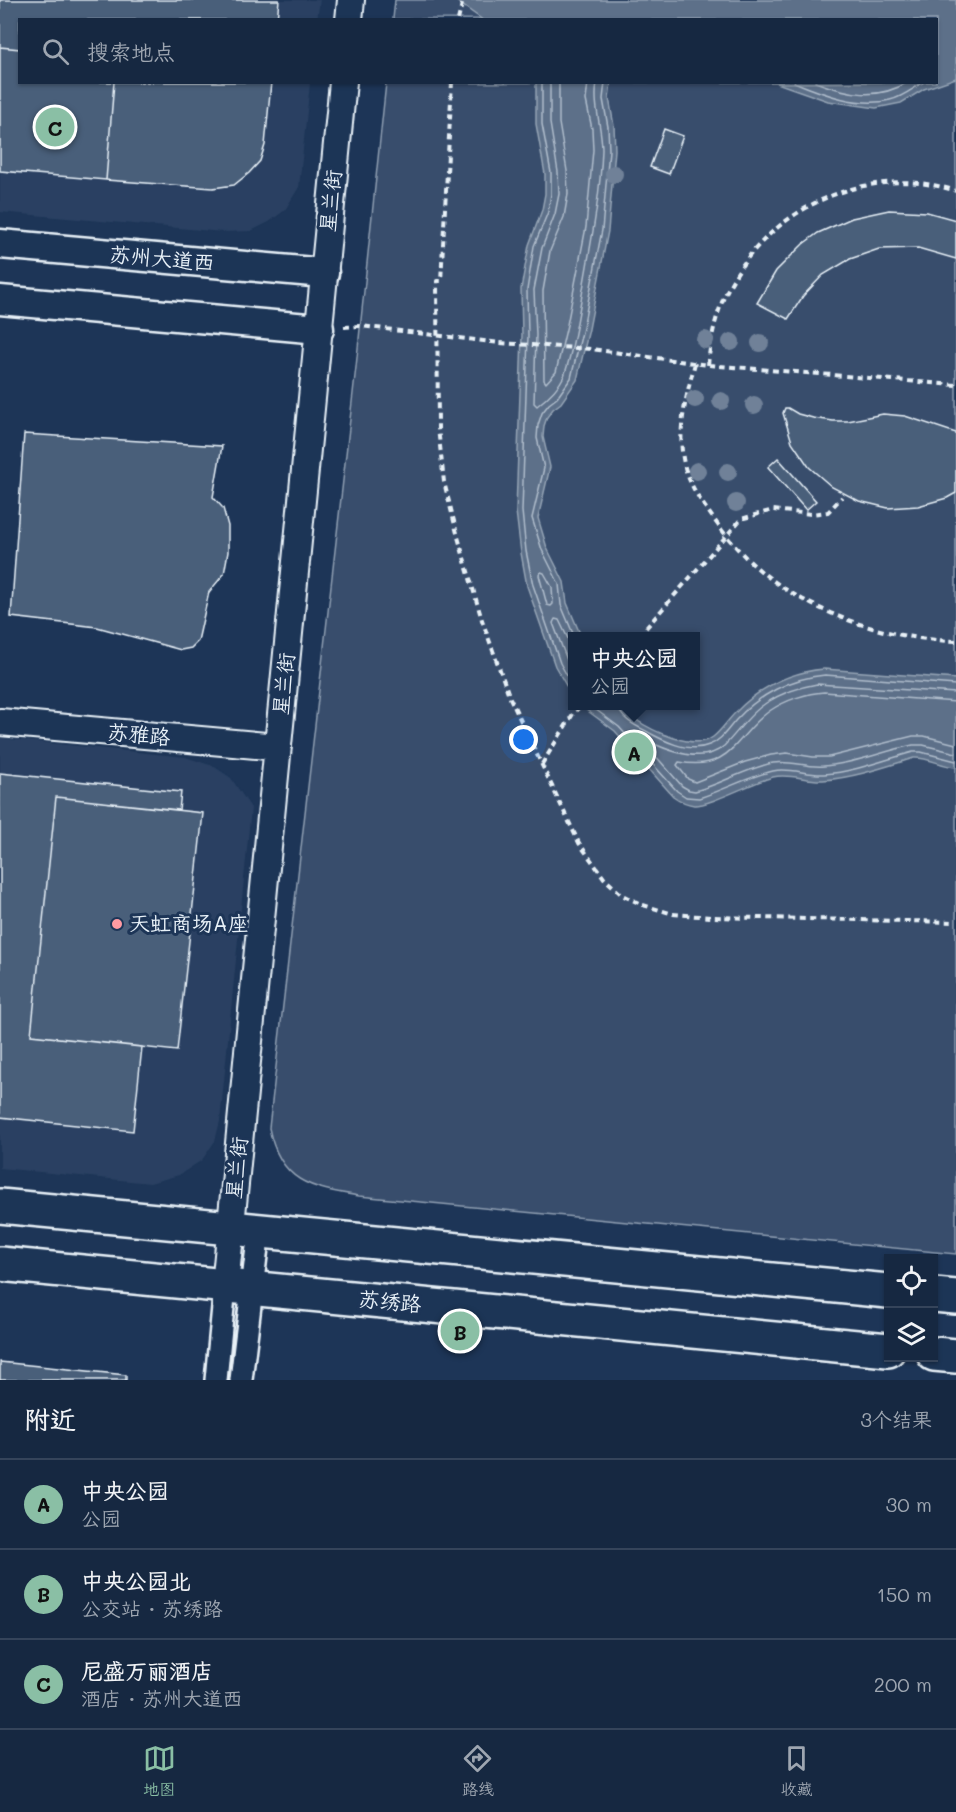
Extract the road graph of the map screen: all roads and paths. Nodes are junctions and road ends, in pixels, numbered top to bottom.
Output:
1 (351, 0) edge
2 (464, 0) edge
3 (349, 18) edge
4 (458, 18) edge
5 (343, 84) edge
6 (452, 84) edge
7 (956, 191) edge
8 (0, 244) edge
9 (324, 273) junction
10 (0, 300) edge
11 (319, 328) junction
12 (438, 335) junction
13 (695, 363) junction
14 (708, 365) junction
15 (956, 386) edge
16 (842, 497) dead end
17 (726, 535) junction
18 (642, 632) edge
19 (956, 641) edge
20 (576, 710) edge
21 (0, 722) edge
22 (278, 747) junction
23 (542, 765) junction
24 (956, 922) edge
25 (0, 1206) edge
26 (245, 1230) junction
27 (0, 1264) edge
28 (238, 1288) junction
29 (884, 1291) edge
30 (938, 1296) edge
31 (956, 1298) edge
32 (884, 1350) edge
33 (938, 1354) edge
34 (956, 1356) edge
35 (216, 1380) edge
36 (241, 1380) edge

1 - 3 street
2 - 4 path
5 - 9 street, 星兰街
6 - 12 path
7 - 14 path
8 - 9 main road, 苏州大道西
9 - 11 street, 星兰街
10 - 11 main road
11 - 12 path
11 - 22 street, 星兰街
12 - 13 path
12 - 23 path
13 - 14 path
13 - 17 path
14 - 15 path
16 - 17 path
17 - 18 path
17 - 19 path
20 - 23 path
21 - 22 street, 苏雅路
22 - 26 street, 星兰街
23 - 24 path
25 - 26 main road
26 - 28 street, 星兰街
26 - 29 main road
27 - 28 main road, 苏绣路
28 - 32 main road, 苏绣路
28 - 35 street
28 - 36 street
30 - 31 main road
33 - 34 main road

